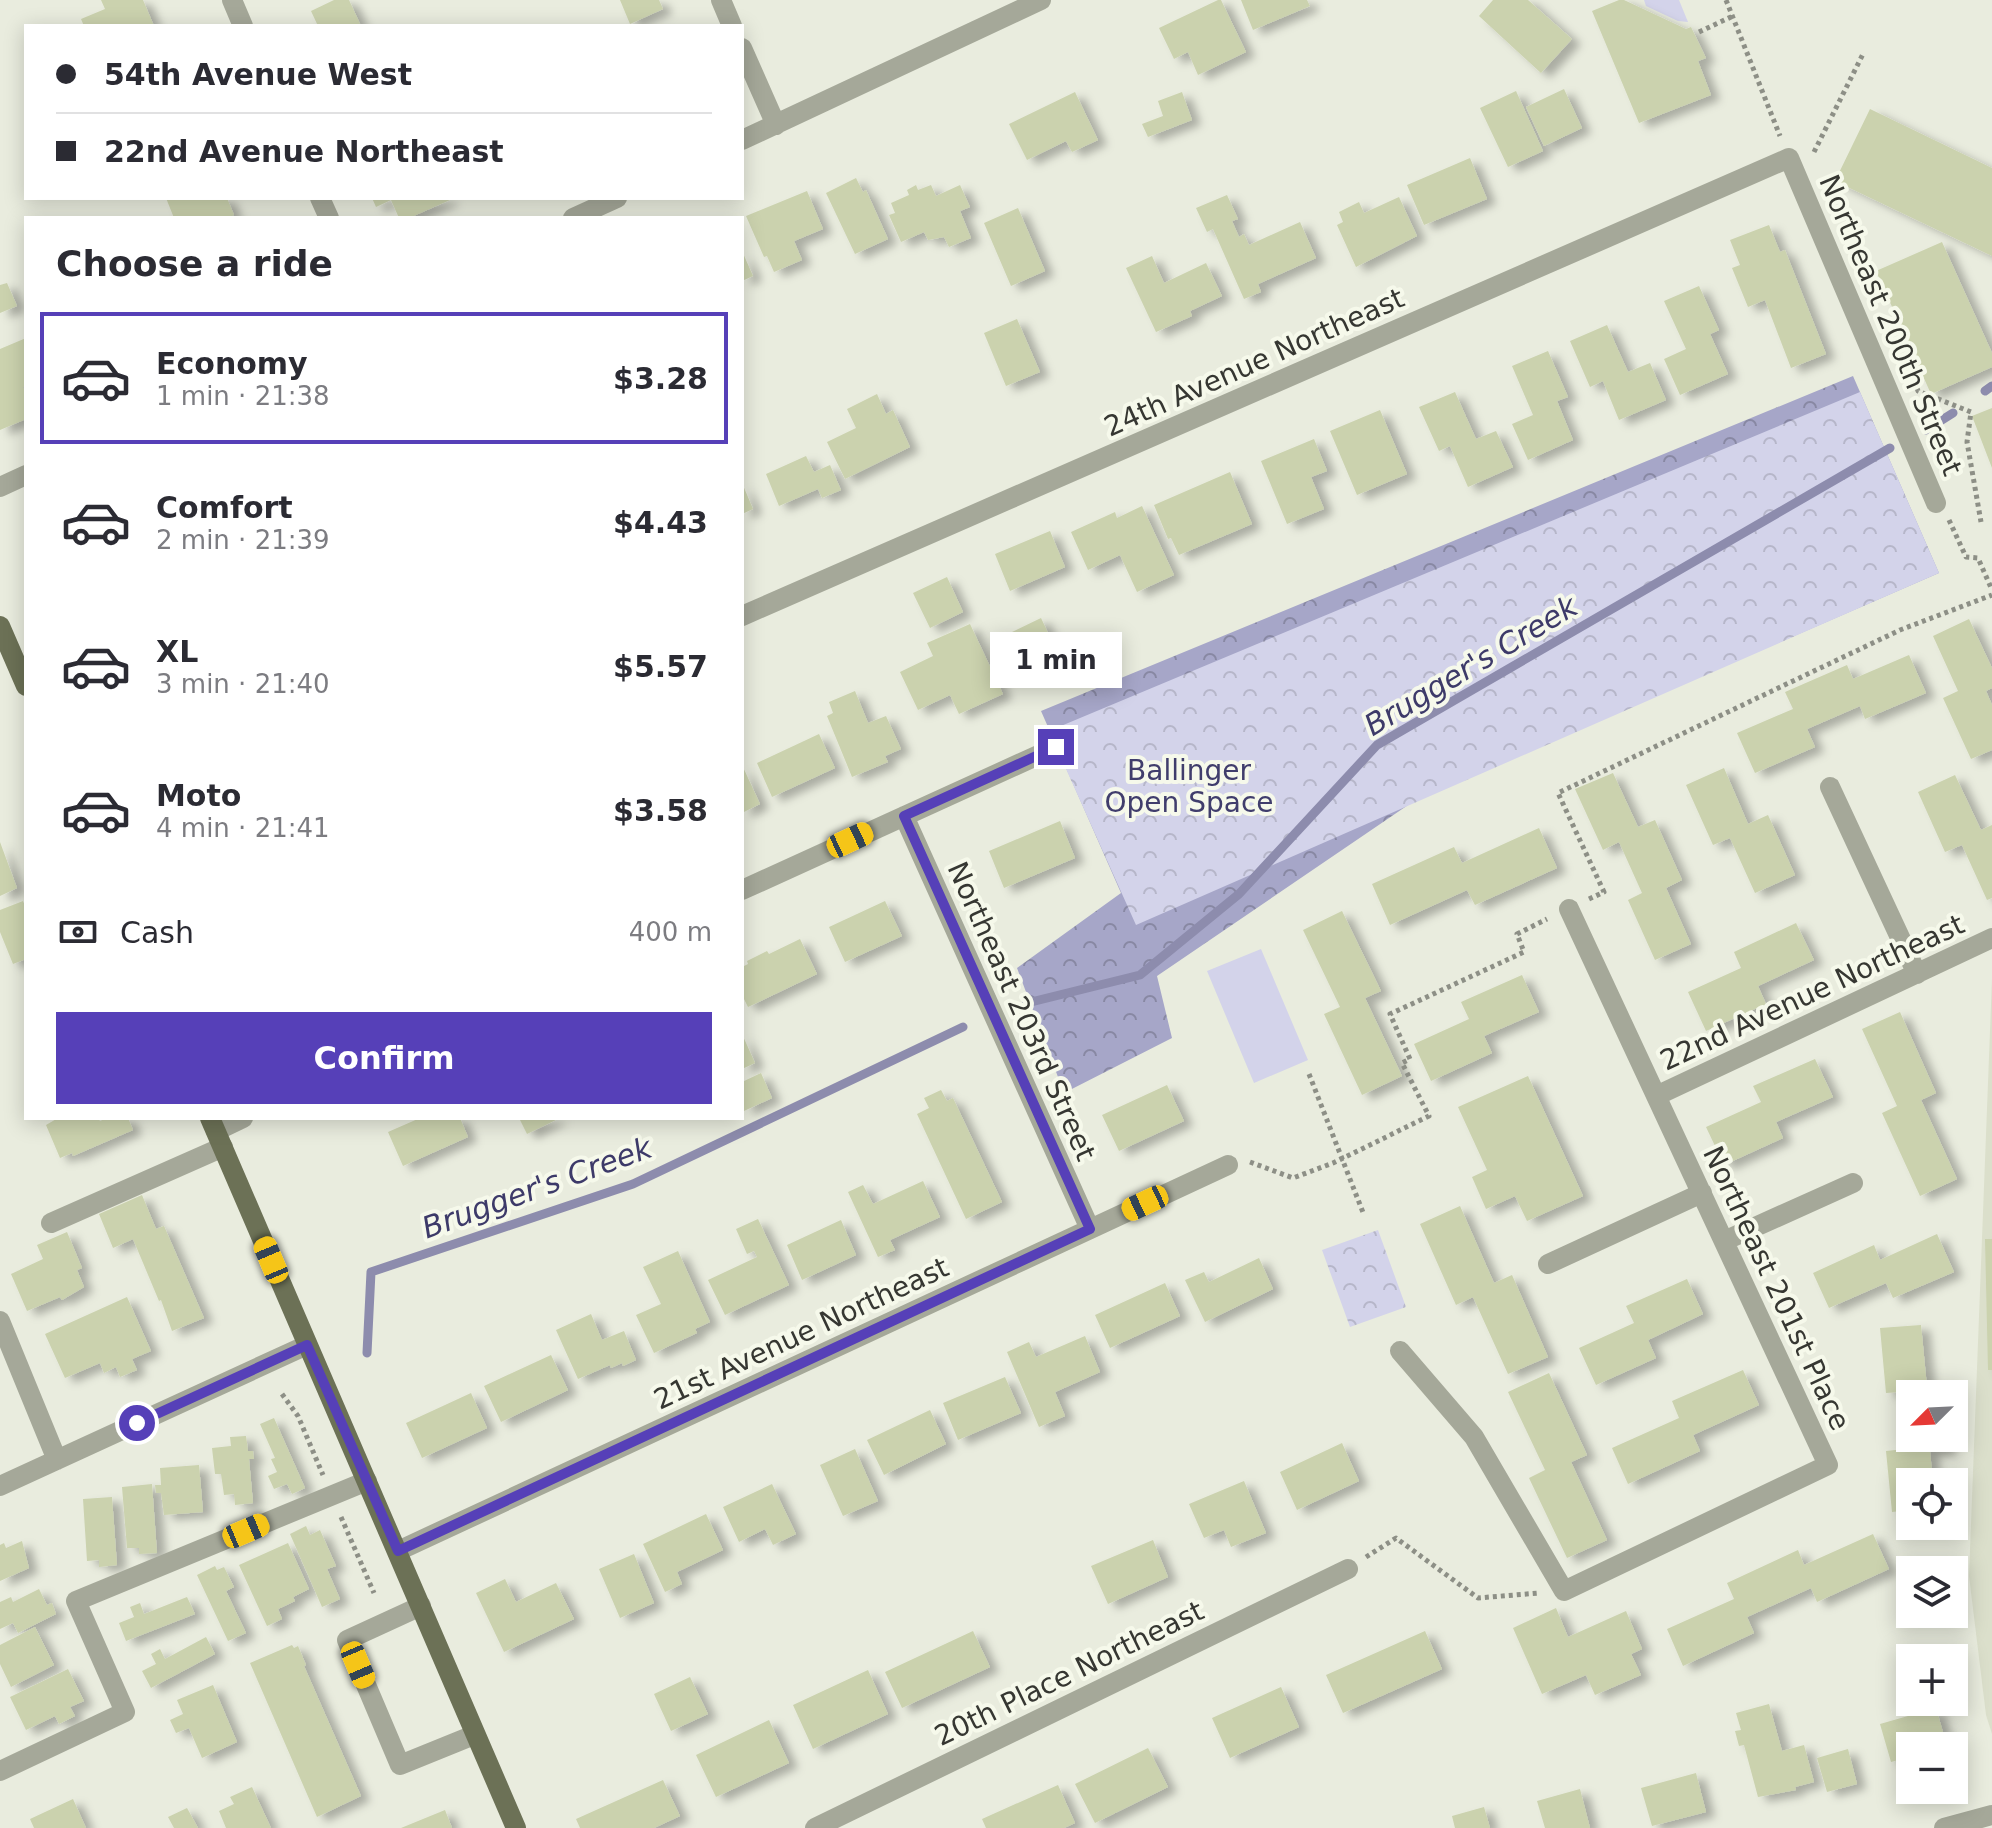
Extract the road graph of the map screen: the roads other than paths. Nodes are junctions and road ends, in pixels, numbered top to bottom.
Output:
1 (232, 0) edge
2 (721, 0) edge
3 (1041, 0) edge
4 (242, 24) edge
5 (731, 24) edge
6 (744, 53) edge
7 (776, 125) junction
8 (744, 139) edge
9 (1789, 158) joint
10 (613, 200) edge
11 (577, 216) edge
12 (24, 476) edge
13 (0, 487) edge
14 (1936, 503) road end
15 (744, 615) edge
16 (0, 626) edge
17 (24, 681) edge
18 (1056, 747) dead end
19 (1830, 787) dead end
20 (904, 816) junction
21 (744, 889) edge
22 (1569, 909) road end
23 (1992, 938) edge
24 (1917, 974) junction
25 (1656, 1096) junction
26 (239, 1120) edge
27 (216, 1132) edge
28 (1228, 1165) road end
29 (1853, 1183) dead end
30 (1702, 1193) junction
31 (51, 1223) dead end
32 (1090, 1229) junction
33 (1724, 1241) junction
34 (1548, 1264) dead end
35 (0, 1321) edge
36 (307, 1345) junction
37 (1400, 1351) dead end
38 (57, 1460) junction
39 (367, 1481) junction
40 (0, 1486) edge
41 (398, 1551) junction
42 (1348, 1569) road end
43 (421, 1606) junction
44 (474, 1735) junction
45 (0, 1771) edge
46 (1992, 1815) edge
47 (516, 1828) edge
48 (815, 1828) edge
49 (1944, 1828) edge

1 - 4 street
2 - 5 street
3 - 7 street
6 - 7 street
7 - 8 street
9 - 14 street, Northeast 200th Street
9 - 15 street, 24th Avenue Northeast
10 - 11 street
12 - 13 street
16 - 17 main road
18 - 20 street
19 - 24 street
20 - 21 street
20 - 32 street, Northeast 203rd Street
22 - 25 street, Northeast 201st Place
23 - 24 street, 22nd Avenue Northeast
24 - 25 street, 22nd Avenue Northeast
25 - 30 street, Northeast 201st Place
26 - 27 street
27 - 31 street
27 - 36 main road
28 - 32 street, 21st Avenue Northeast
29 - 33 street
30 - 33 street, Northeast 201st Place
30 - 34 street
32 - 41 street, 21st Avenue Northeast
33 - 37 street, Northeast 201st Place
35 - 38 street
36 - 38 street
36 - 39 main road
38 - 40 street
39 - 41 main road
39 - 45 street
41 - 43 main road
42 - 48 street, 20th Place Northeast
43 - 44 main road
43 - 44 street
44 - 47 main road
46 - 49 street

